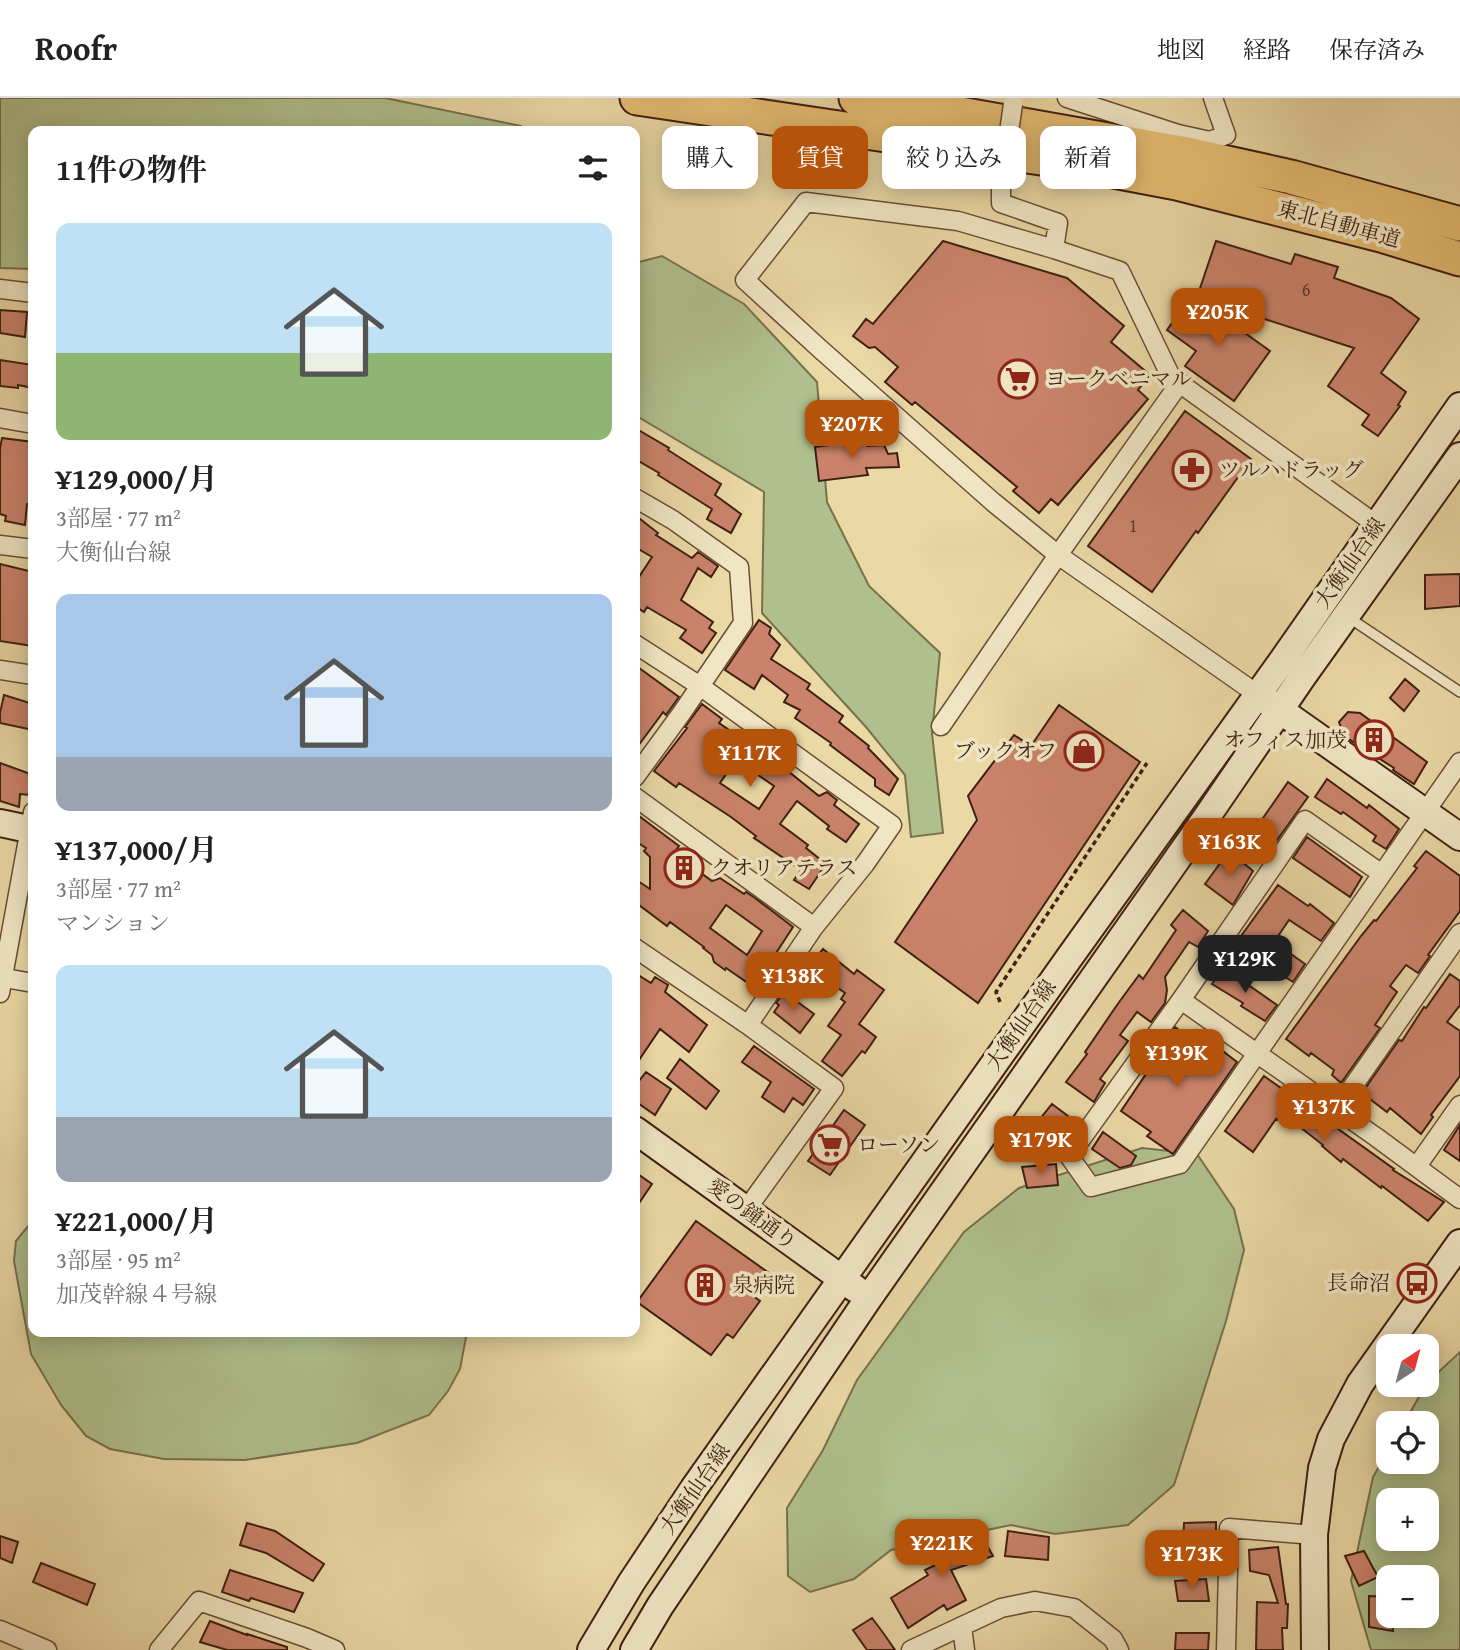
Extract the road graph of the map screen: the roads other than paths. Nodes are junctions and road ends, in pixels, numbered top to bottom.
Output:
1 (636, 98) edge
2 (856, 98) edge
3 (1068, 98) edge
4 (1213, 98) edge
5 (1014, 101) edge
6 (1460, 224) edge
7 (1054, 249) junction
8 (1460, 259) edge
9 (0, 289) edge
10 (28, 292) edge
11 (1179, 384) junction
12 (1460, 406) edge
13 (0, 418) edge
14 (28, 423) edge
15 (1460, 456) edge
16 (640, 501) edge
17 (1377, 524) junction
18 (0, 545) edge
19 (28, 548) edge
20 (1058, 555) junction
21 (1346, 615) junction
22 (640, 647) edge
23 (0, 670) edge
24 (28, 675) edge
25 (700, 686) junction
26 (1460, 692) edge
27 (1257, 694) junction
28 (1280, 710) junction
29 (941, 726) dead end
30 (1460, 762) edge
31 (640, 770) edge
32 (640, 801) edge
33 (1426, 813) junction
34 (0, 823) edge
35 (28, 824) edge
36 (1460, 837) edge
37 (28, 844) edge
38 (1382, 874) junction
39 (814, 927) junction
40 (1460, 933) edge
41 (640, 951) edge
42 (1, 982) edge
43 (28, 983) edge
44 (1181, 1000) junction
45 (748, 1025) junction
46 (1257, 1054) junction
47 (1460, 1105) edge
48 (1337, 1109) junction
49 (640, 1134) edge
50 (1417, 1166) junction
51 (1460, 1199) edge
52 (746, 1210) junction
53 (1460, 1243) edge
54 (842, 1279) junction
55 (868, 1299) junction
56 (1314, 1535) junction
57 (962, 1626) junction
58 (0, 1630) edge
59 (47, 1650) edge
60 (159, 1650) edge
61 (335, 1650) edge
62 (590, 1650) edge
63 (634, 1650) edge
64 (911, 1650) edge
65 (965, 1650) edge
66 (1119, 1650) edge
67 (1226, 1650) edge
68 (1315, 1650) edge

1 - 8 highway, 東北自動車道
2 - 6 highway, 東北自動車道
3 - 4 street
5 - 7 street, bridge
7 - 11 street
7 - 20 street
9 - 10 street
11 - 17 street
11 - 20 street
12 - 17 main road, 大衡仙台線
13 - 14 street
15 - 21 main road, 大衡仙台線
16 - 25 street
17 - 27 main road, 大衡仙台線
18 - 19 street
20 - 27 street
20 - 29 street
21 - 26 lane
21 - 28 main road, 大衡仙台線
22 - 25 street
23 - 24 street
25 - 31 street
25 - 39 street
27 - 28 main road
27 - 54 main road, 大衡仙台線
28 - 33 main road
28 - 55 main road, 大衡仙台線
30 - 33 street
32 - 39 street
33 - 36 main road
33 - 38 street
34 - 35 main road
37 - 42 street
38 - 44 street
38 - 46 street
39 - 45 street
40 - 48 street
41 - 45 street
42 - 43 street
44 - 46 street
44 - 46 street
45 - 52 street
46 - 48 street
47 - 50 street
48 - 50 street
49 - 52 main road, 愛の鐘通り
50 - 51 street
52 - 54 main road, 愛の鐘通り
53 - 56 main road
54 - 55 main road, 愛の鐘通り
54 - 62 main road, 大衡仙台線
55 - 63 main road, 大衡仙台線
56 - 67 street
56 - 68 main road
57 - 64 street
57 - 65 street
57 - 66 street
58 - 59 street
60 - 61 street

